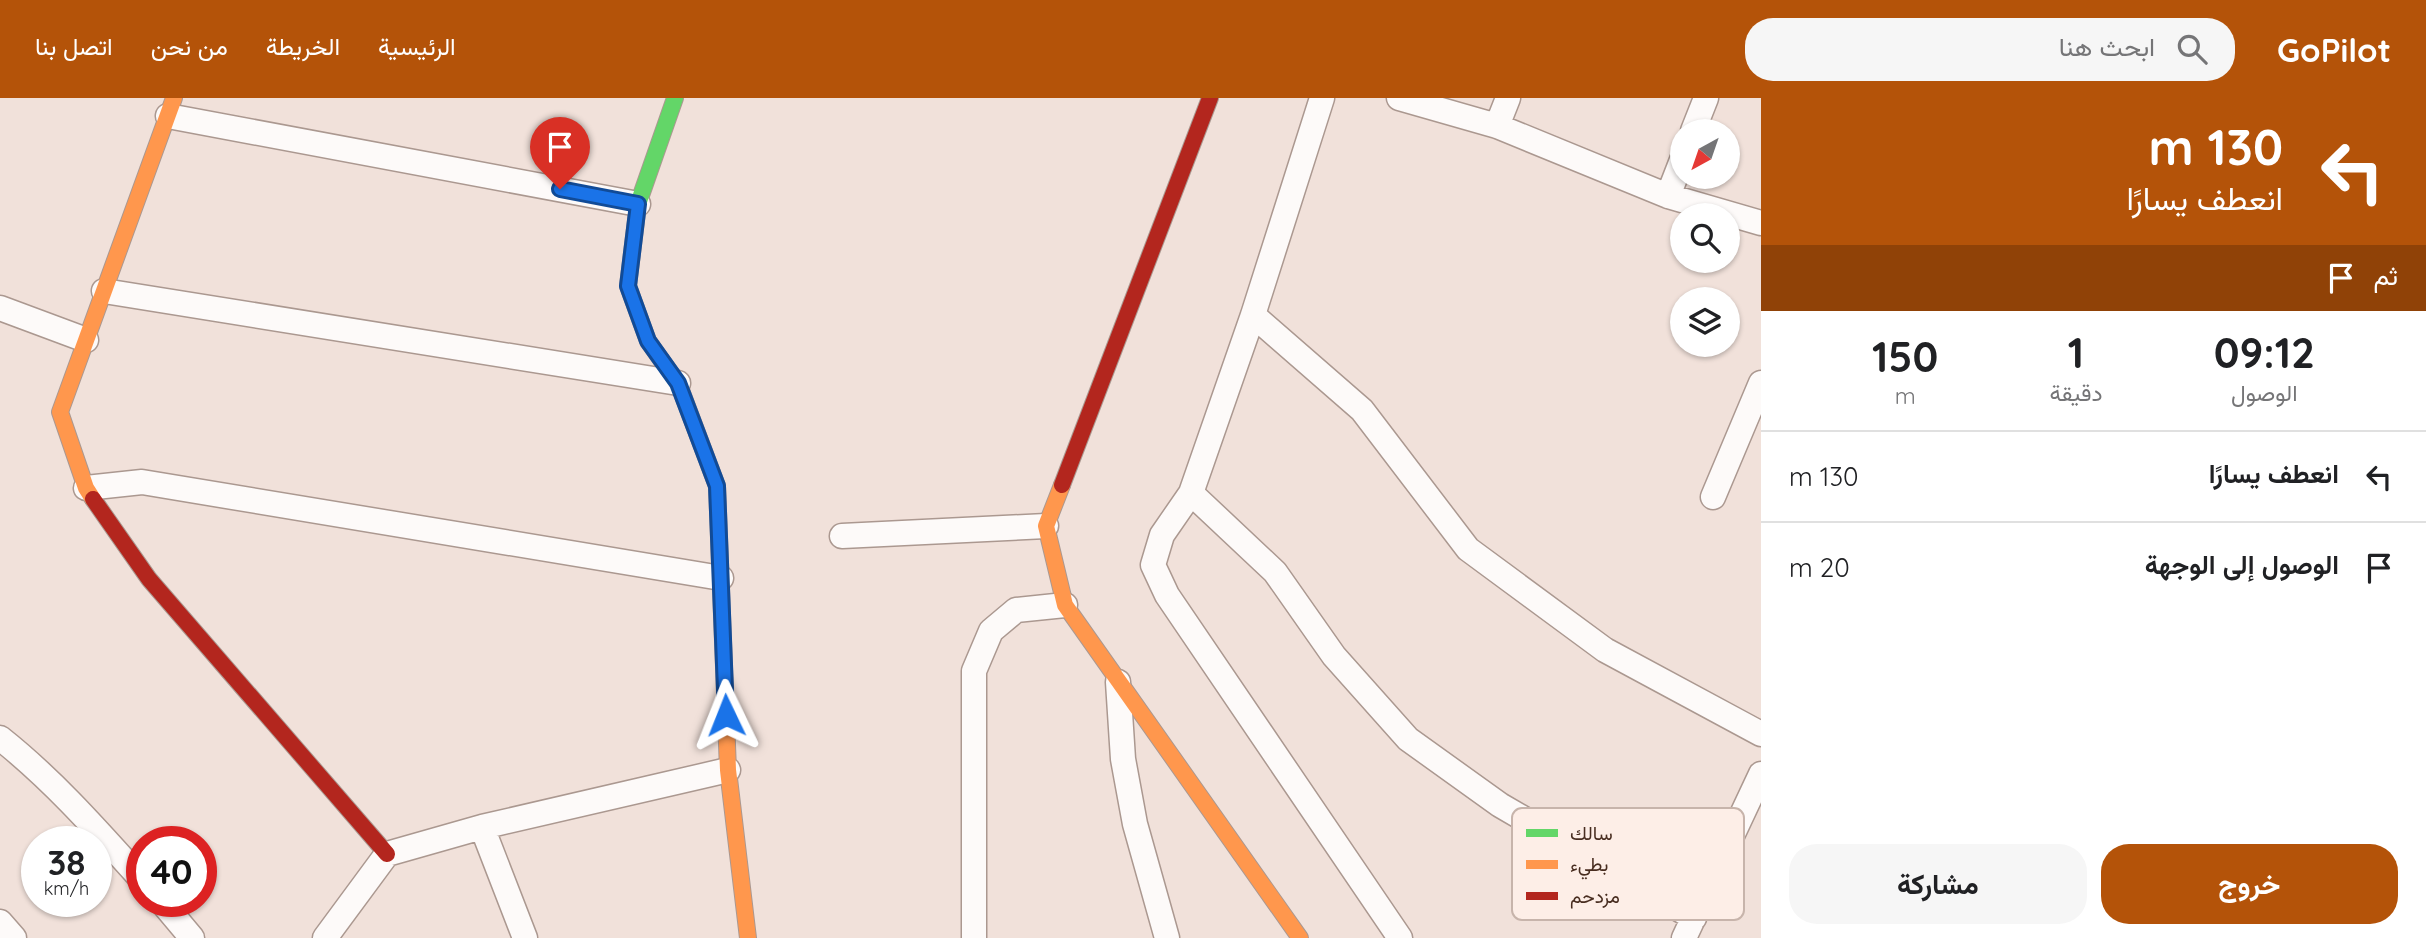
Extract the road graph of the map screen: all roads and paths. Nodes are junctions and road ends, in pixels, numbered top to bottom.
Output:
1 (675, 98) edge
2 (1210, 98) edge
3 (1322, 98) edge
4 (1399, 98) edge
5 (1508, 98) edge
6 (1706, 98) edge
7 (171, 107) edge
8 (1698, 119) edge
9 (1497, 125) junction
10 (1671, 189) edge
11 (1668, 196) junction
12 (638, 204) junction
13 (1761, 223) edge
14 (104, 291) junction
15 (0, 308) edge
16 (1253, 315) junction
17 (86, 340) junction
18 (678, 383) junction
19 (1761, 383) edge
20 (86, 488) junction
21 (1191, 493) junction
22 (1713, 497) dead end
23 (1046, 526) junction
24 (842, 536) dead end
25 (720, 578) junction
26 (1065, 605) junction
27 (1117, 678) junction
28 (1761, 734) edge
29 (0, 738) edge
30 (728, 770) junction
31 (1761, 774) edge
32 (1744, 810) edge
33 (1512, 813) edge
34 (482, 827) junction
35 (387, 854) junction
36 (126, 862) edge
37 (174, 917) edge
38 (0, 922) edge
39 (14, 938) edge
40 (192, 938) edge
41 (324, 938) edge
42 (525, 938) edge
43 (748, 938) edge
44 (974, 938) edge
45 (1167, 938) edge
46 (1300, 938) edge
47 (1400, 938) edge

1 - 12 street
2 - 23 street
3 - 16 street
4 - 9 street
5 - 9 street
6 - 8 street
7 - 12 street
7 - 14 street
9 - 11 street
10 - 11 street
11 - 13 street
12 - 18 street
14 - 17 street
14 - 18 street
15 - 17 street
16 - 21 street
16 - 28 street
17 - 20 street
18 - 25 street
19 - 22 street
20 - 25 street
20 - 35 street
21 - 33 street
21 - 47 street
23 - 24 street
23 - 26 street
25 - 30 street
26 - 27 street
26 - 44 street
27 - 45 street
27 - 46 street
29 - 36 street
30 - 34 street
30 - 43 street
31 - 32 street
34 - 35 street
34 - 42 street
35 - 41 street
37 - 40 street
38 - 39 street

